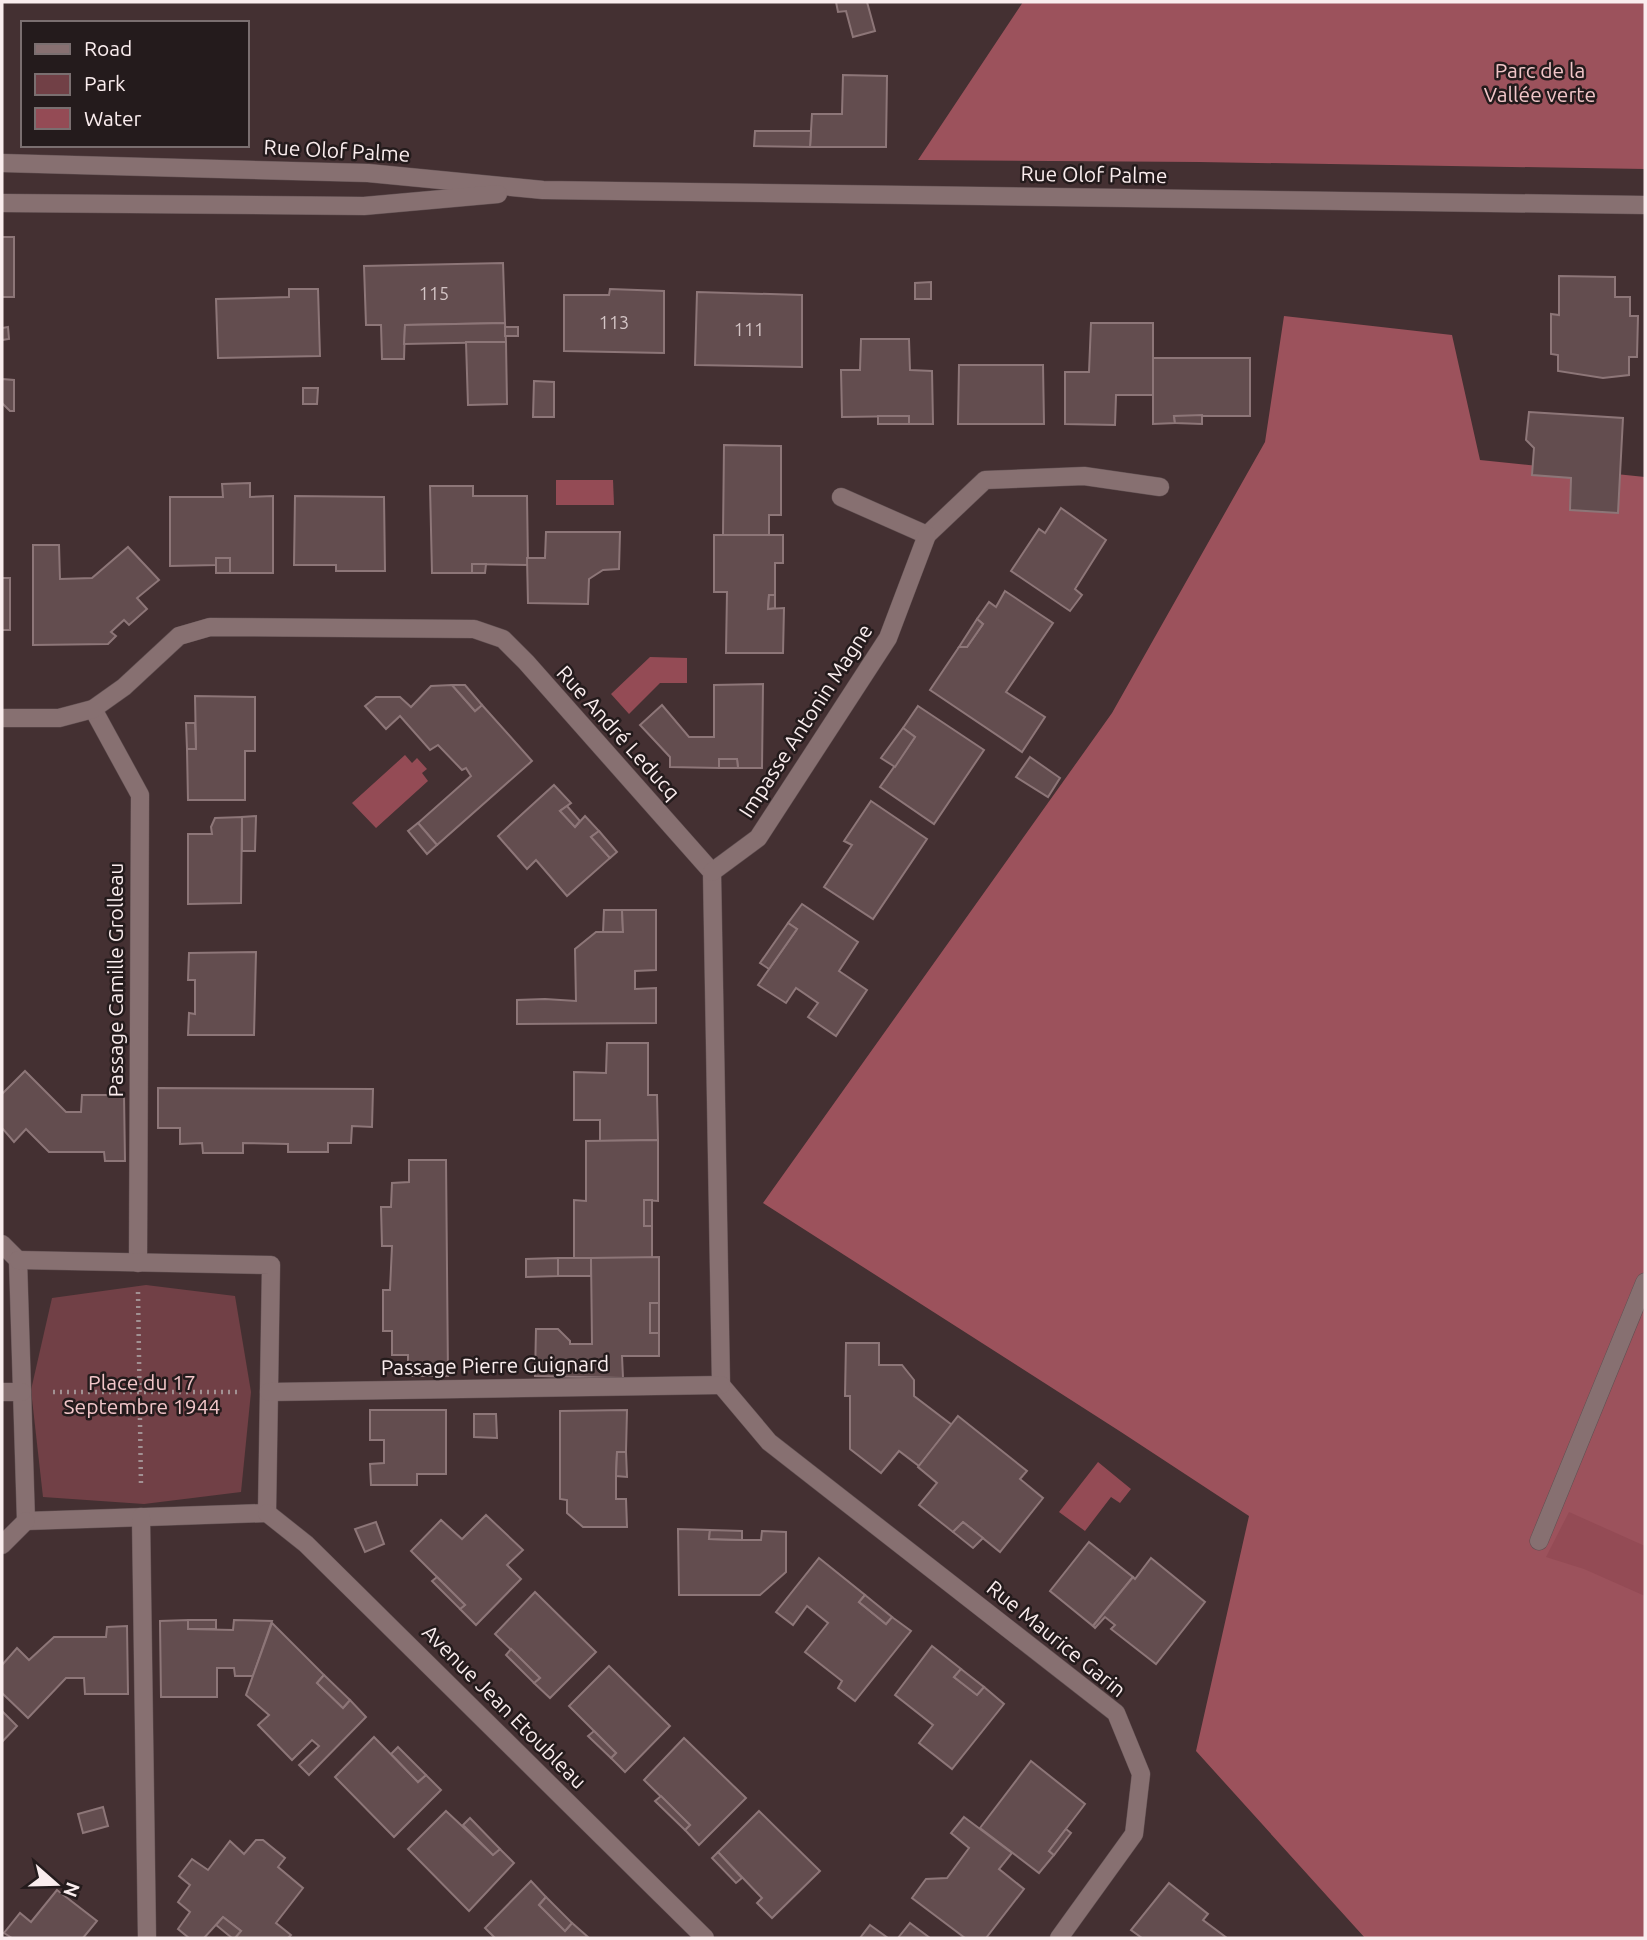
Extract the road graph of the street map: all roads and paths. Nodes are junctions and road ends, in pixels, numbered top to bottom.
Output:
1 (2, 163) edge
2 (543, 190) junction
3 (2, 203) edge
4 (1645, 205) edge
5 (1160, 487) dead end
6 (841, 497) dead end
7 (927, 535) junction
8 (93, 709) junction
9 (2, 718) edge
10 (712, 872) junction
11 (2, 1244) edge
12 (18, 1260) junction
13 (138, 1263) junction
14 (1645, 1282) edge
15 (721, 1385) junction
16 (2, 1392) edge
17 (22, 1392) junction
18 (269, 1392) junction
19 (139, 1393) junction
20 (267, 1513) junction
21 (141, 1517) junction
22 (26, 1521) junction
23 (1539, 1541) dead end
24 (2, 1545) edge
25 (147, 1938) edge
26 (705, 1938) edge
27 (1059, 1938) edge

1 - 2 street, Rue Olof Palme
2 - 3 street, Rue Olof Palme
2 - 4 street, Rue Olof Palme
5 - 7 street
6 - 7 street
7 - 10 street, Impasse Antonin Magne
8 - 9 street, Rue André Leducq
8 - 10 street, Rue André Leducq
8 - 13 street, Passage Camille Grolleau
10 - 15 street
11 - 12 street
12 - 13 street
12 - 17 street
13 - 18 street
13 - 19 path
14 - 23 street
15 - 18 street, Passage Pierre Guignard
15 - 27 street, Rue Maurice Garin
16 - 17 street
17 - 19 path
17 - 22 street
18 - 19 path
18 - 20 street
19 - 21 path
20 - 21 street
20 - 26 street, Avenue Jean Etoubleau
21 - 22 street
21 - 25 street
22 - 24 street

